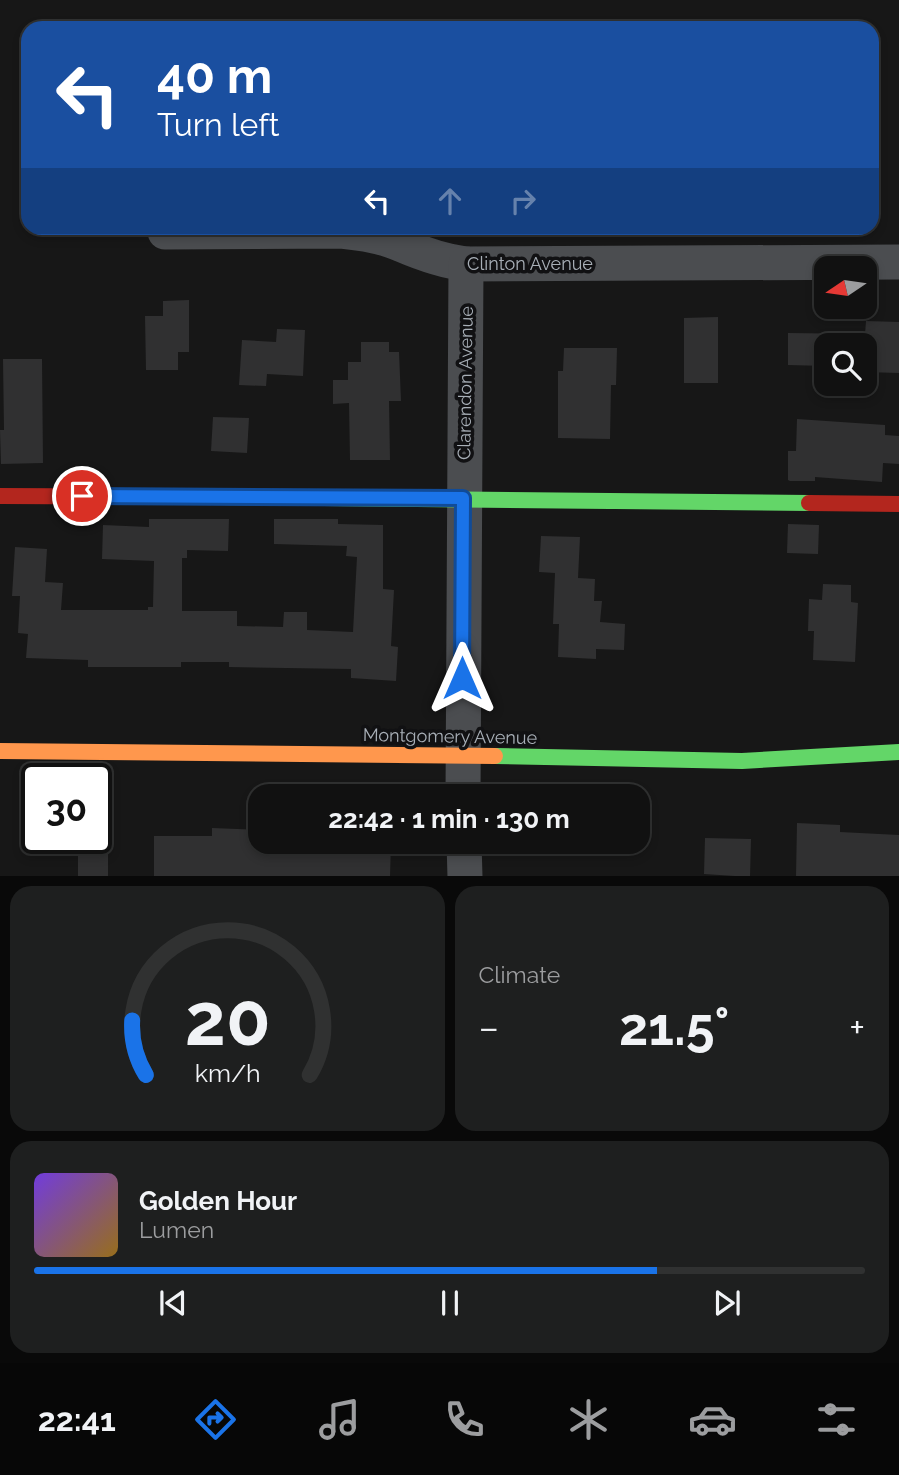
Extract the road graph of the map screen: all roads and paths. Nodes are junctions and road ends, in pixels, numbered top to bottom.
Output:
1 (370, 235) edge
2 (899, 262) edge
3 (466, 264) junction
4 (0, 496) edge
5 (463, 498) junction
6 (899, 504) edge
7 (0, 751) edge
8 (899, 752) edge
9 (462, 755) junction
10 (463, 784) edge
11 (464, 854) edge
12 (465, 876) edge

1 - 3 street, Clinton Avenue
2 - 3 street, Clinton Avenue
3 - 5 street, Clarendon Avenue
4 - 5 street
5 - 6 street
5 - 9 street, Clarendon Avenue
7 - 9 street, Montgomery Avenue
8 - 9 street, Montgomery Avenue
9 - 10 street, Clarendon Avenue
11 - 12 street

